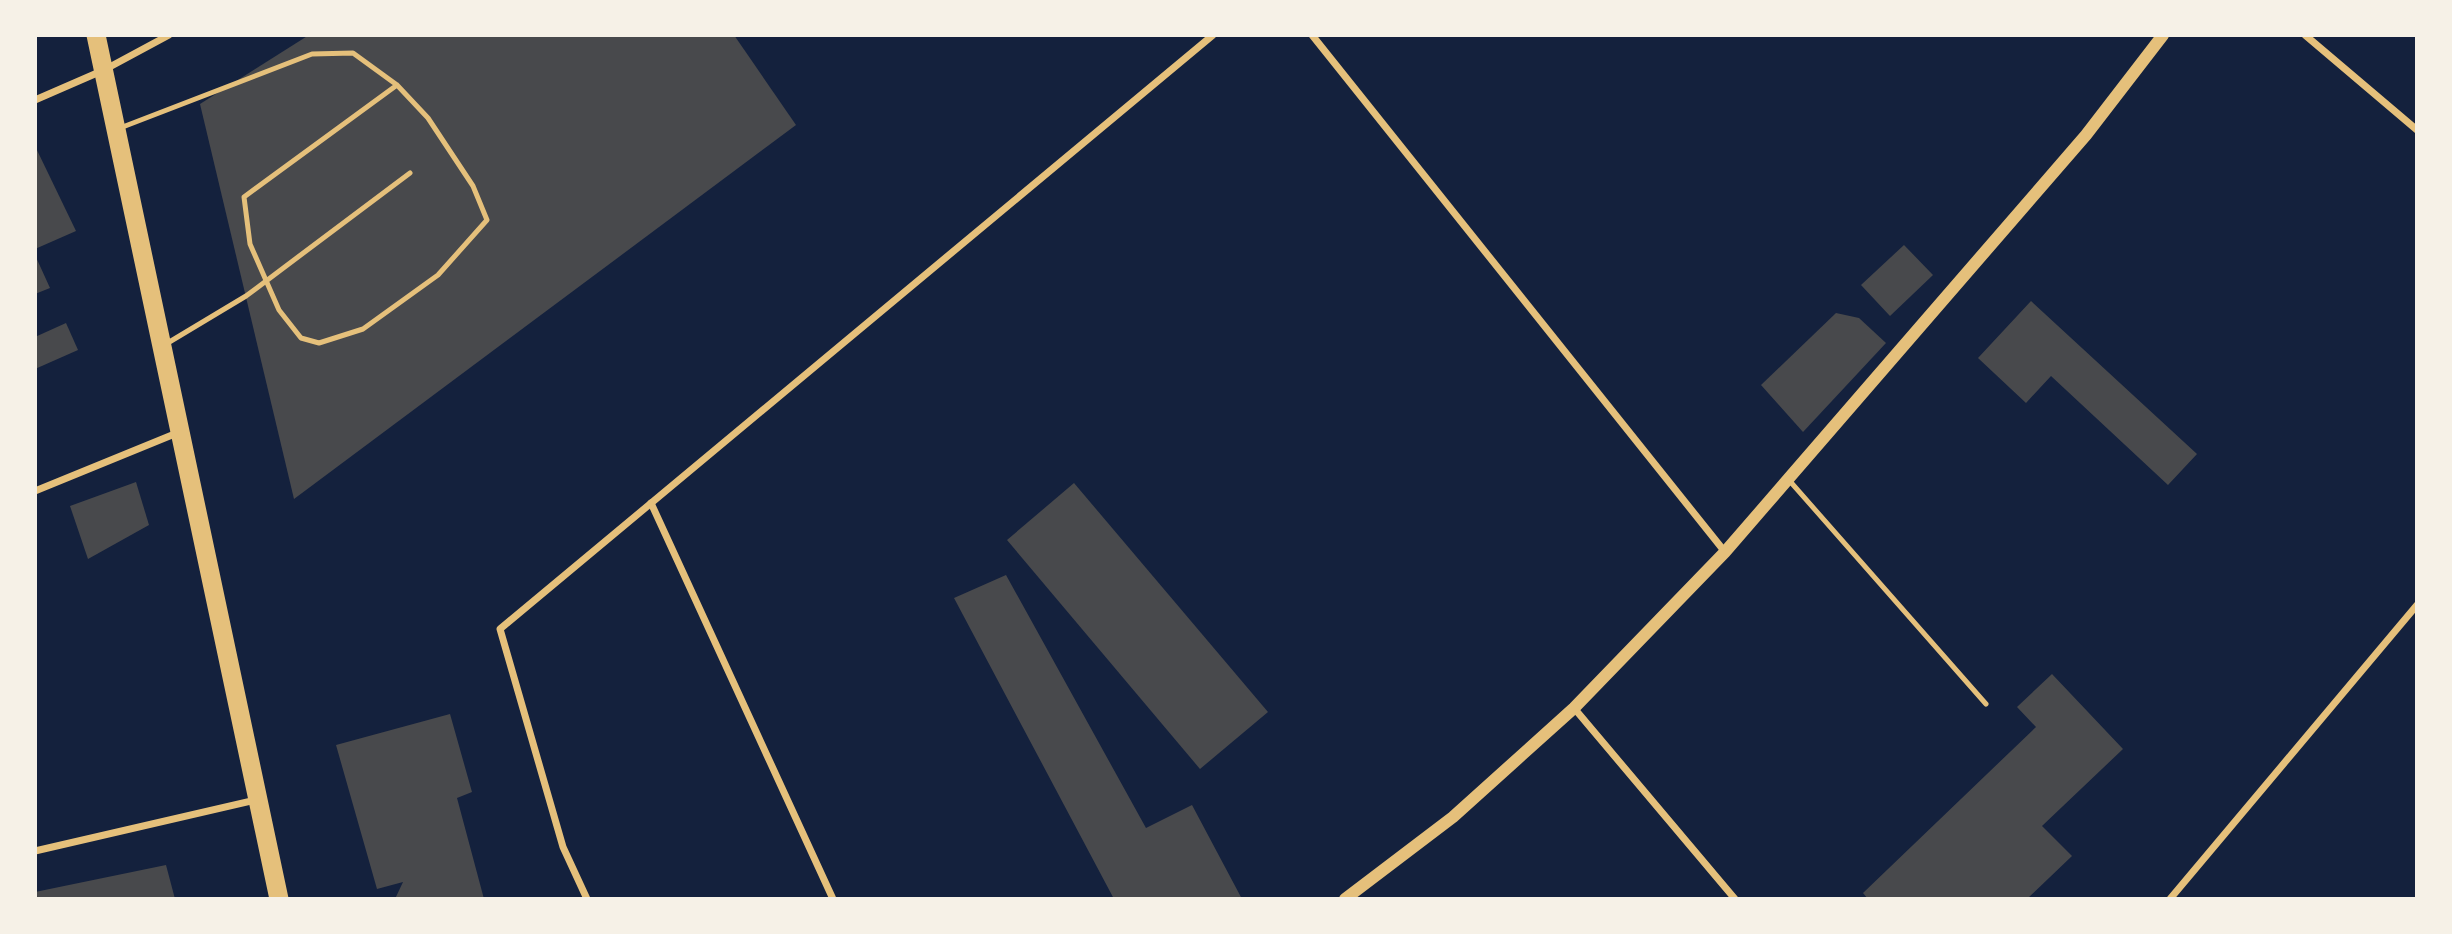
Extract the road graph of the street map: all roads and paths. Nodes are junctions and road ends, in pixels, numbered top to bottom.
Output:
1 (96, 35) edge
2 (169, 35) edge
3 (1213, 35) edge
4 (1312, 35) edge
5 (2163, 35) edge
6 (2305, 35) edge
7 (104, 70) junction
8 (397, 85) junction
9 (35, 100) edge
10 (116, 129) junction
11 (2417, 130) edge
12 (410, 173) dead end
13 (265, 281) junction
14 (162, 346) junction
15 (180, 432) junction
16 (1788, 479) junction
17 (35, 491) edge
18 (651, 503) junction
19 (1725, 552) junction
20 (2417, 605) edge
21 (1986, 704) dead end
22 (1574, 708) junction
23 (258, 799) junction
24 (35, 851) edge
25 (279, 899) edge
26 (587, 899) edge
27 (833, 899) edge
28 (1345, 899) edge
29 (1735, 899) edge
30 (2170, 899) edge

1 - 7 highway
2 - 7 street
3 - 18 street
4 - 19 street
5 - 16 street
6 - 11 street
7 - 9 street
7 - 10 highway
8 - 10 lane
8 - 13 lane
8 - 13 lane
10 - 14 highway
12 - 13 lane
13 - 14 lane
14 - 15 highway
15 - 17 street
15 - 23 highway
16 - 19 street
16 - 21 lane
18 - 26 street
18 - 27 street
19 - 22 street
20 - 30 street
22 - 28 street
22 - 29 street
23 - 24 street
23 - 25 highway

